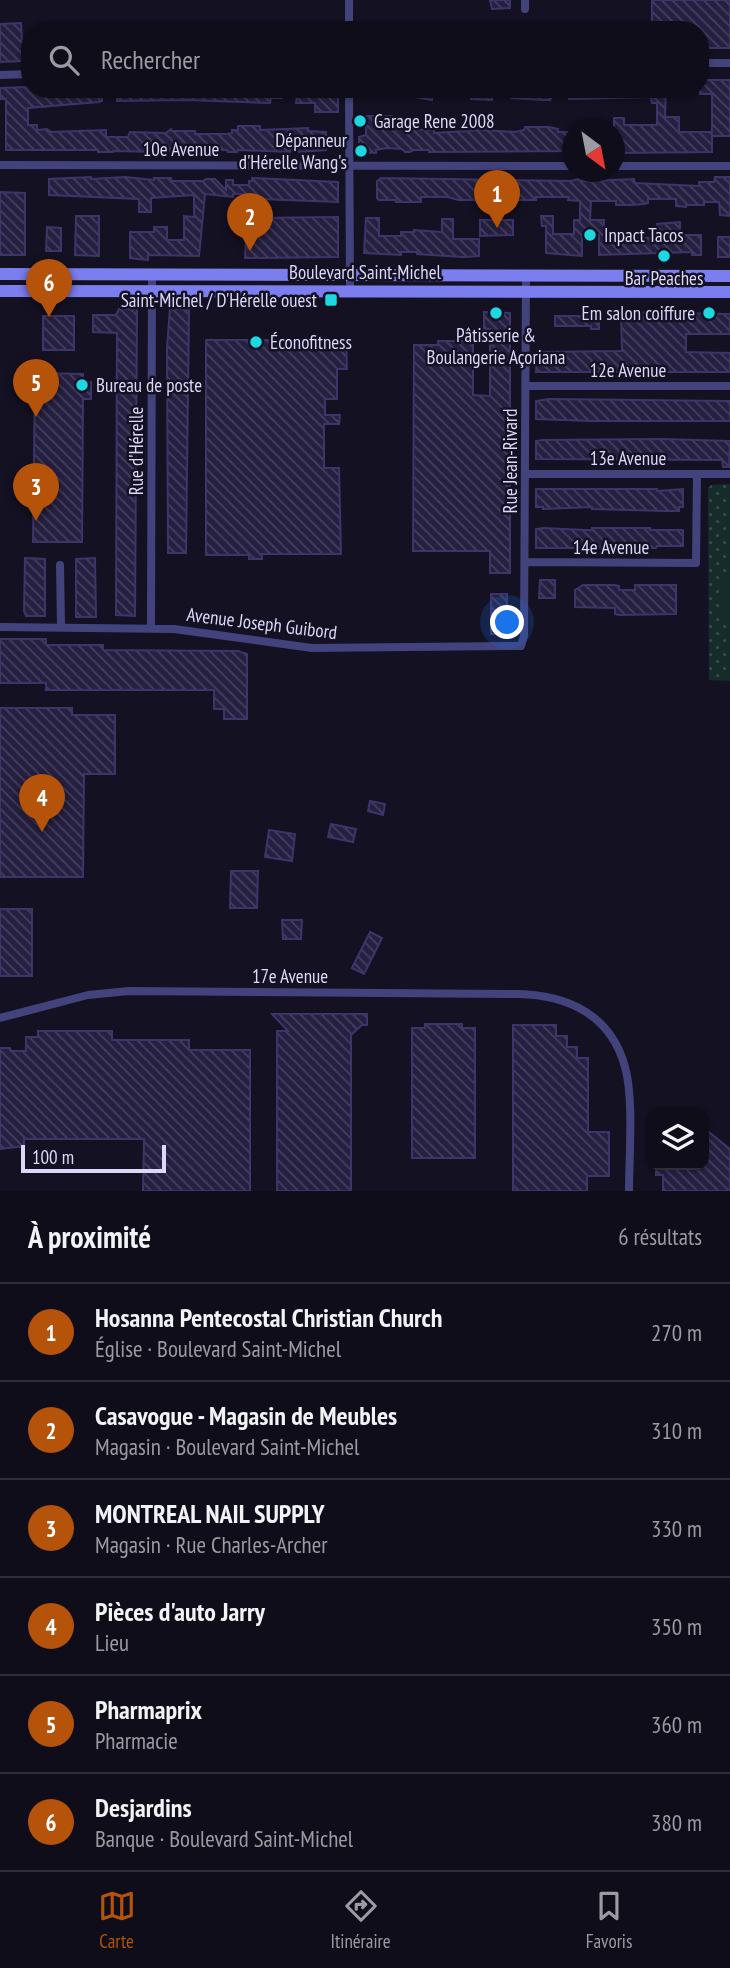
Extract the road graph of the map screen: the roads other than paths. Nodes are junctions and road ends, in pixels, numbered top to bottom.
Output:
1 (349, 1) edge
2 (349, 21) edge
3 (709, 63) edge
4 (730, 63) edge
5 (21, 74) edge
6 (0, 75) edge
7 (349, 98) edge
8 (0, 165) edge
9 (349, 165) junction
10 (562, 166) edge
11 (625, 166) edge
12 (730, 166) edge
13 (0, 274) edge
14 (152, 275) junction
15 (350, 275) junction
16 (526, 275) junction
17 (730, 275) edge
18 (0, 291) edge
19 (152, 291) junction
20 (350, 291) junction
21 (526, 292) junction
22 (730, 292) edge
23 (526, 386) junction
24 (730, 386) edge
25 (525, 474) junction
26 (698, 474) junction
27 (730, 474) edge
28 (525, 562) junction
29 (60, 565) dead end
30 (0, 627) edge
31 (61, 627) junction
32 (151, 627) junction
33 (521, 646) joint
34 (0, 1018) edge
35 (629, 1191) edge

1 - 2 street
3 - 4 street
5 - 6 street
7 - 9 street
8 - 9 street, 10e Avenue
9 - 10 street, 10e Avenue
9 - 15 street
11 - 12 street
13 - 14 main road, Boulevard Saint-Michel
14 - 15 main road, Boulevard Saint-Michel
14 - 19 street, Rue d'Hérelle
15 - 16 main road, Boulevard Saint-Michel
15 - 20 street
16 - 17 main road, Boulevard Saint-Michel
16 - 21 street, Rue Jean-Rivard
18 - 19 main road, Boulevard Saint-Michel
19 - 20 main road, Boulevard Saint-Michel
19 - 32 street, Rue d'Hérelle
20 - 21 main road, Boulevard Saint-Michel
21 - 22 main road, Boulevard Saint-Michel
21 - 23 street, Rue Jean-Rivard
23 - 24 street, 12e Avenue
23 - 25 street, Rue Jean-Rivard
25 - 26 street, 13e Avenue
25 - 28 street, Rue Jean-Rivard
26 - 27 street, 13e Avenue
26 - 28 street, 14e Avenue
28 - 33 street, Rue Jean-Rivard
29 - 31 street
30 - 31 street, Avenue Joseph Guibord
31 - 32 street, Avenue Joseph Guibord
32 - 33 street, Avenue Joseph Guibord
34 - 35 street, 17e Avenue

